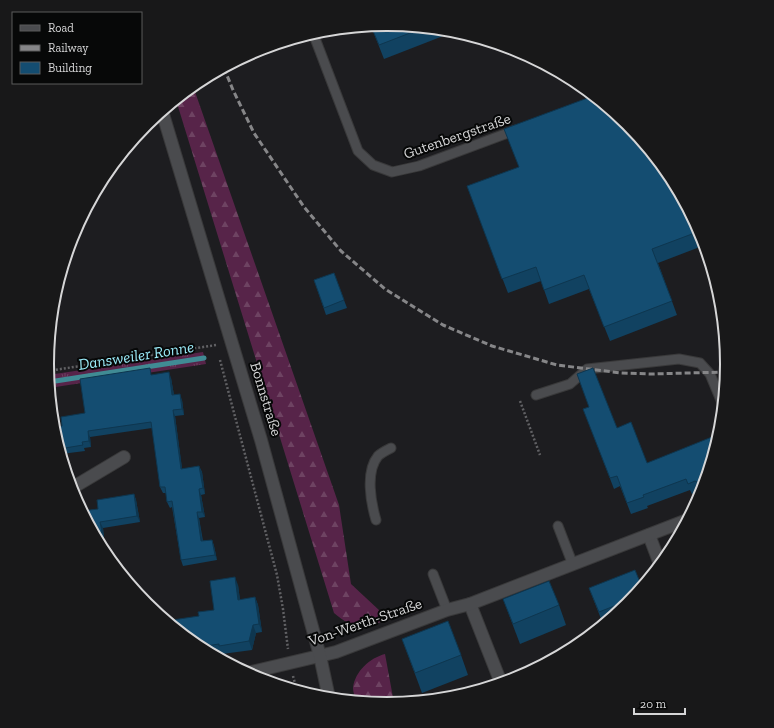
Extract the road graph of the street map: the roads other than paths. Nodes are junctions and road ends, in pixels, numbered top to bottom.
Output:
1 (315, 39) edge
2 (164, 117) edge
3 (523, 127) edge
4 (719, 387) edge
5 (716, 388) junction
6 (718, 393) edge
7 (536, 395) dead end
8 (391, 448) dead end
9 (124, 457) dead end
10 (77, 485) edge
11 (376, 520) dead end
12 (679, 523) edge
13 (558, 526) dead end
14 (649, 535) junction
15 (658, 558) edge
16 (573, 565) junction
17 (433, 574) dead end
18 (470, 604) junction
19 (447, 610) junction
20 (320, 656) junction
21 (257, 671) edge
22 (499, 677) edge
23 (327, 692) edge

1 - 3 lane, Gutenbergstraße
2 - 20 street, Bonnstraße
4 - 5 lane
5 - 6 lane
5 - 7 lane
8 - 11 lane
9 - 10 street
12 - 14 street, Von-Werth-Straße
13 - 16 lane
14 - 15 street
14 - 16 street, Von-Werth-Straße
16 - 18 street, Von-Werth-Straße
17 - 19 lane
18 - 19 street, Von-Werth-Straße
18 - 22 street
19 - 20 street, Von-Werth-Straße
20 - 21 street, Von-Werth-Straße
20 - 23 street, Bonnstraße

